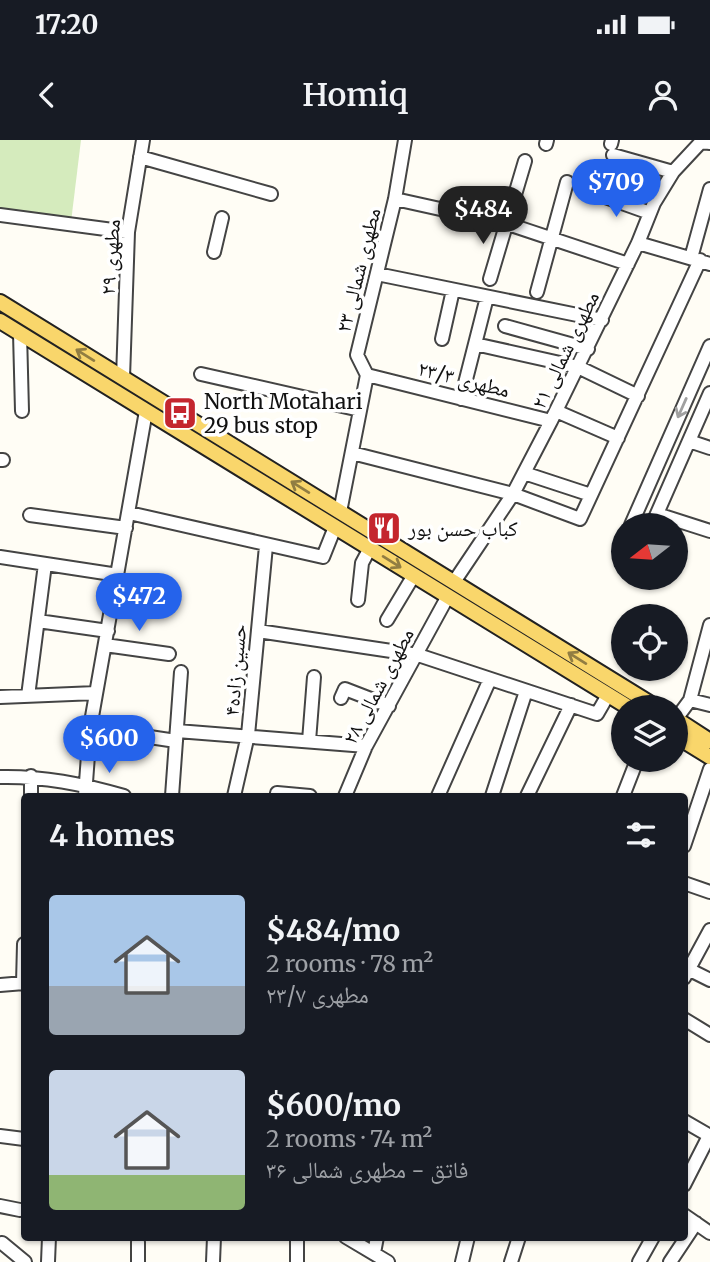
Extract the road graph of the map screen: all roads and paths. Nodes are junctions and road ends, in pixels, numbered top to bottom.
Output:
1 (143, 140) edge
2 (405, 140) edge
3 (702, 141) edge
4 (612, 146) edge
5 (140, 157) junction
6 (525, 161) dead end
7 (673, 172) junction
8 (567, 182) dead end
9 (710, 189) edge
10 (594, 193) dead end
11 (271, 194) dead end
12 (395, 199) junction
13 (650, 213) junction
14 (0, 215) edge
15 (222, 218) dead end
16 (508, 224) junction
17 (128, 232) junction
18 (550, 238) junction
19 (638, 243) junction
20 (214, 252) dead end
21 (700, 261) edge
22 (628, 264) junction
23 (377, 274) junction
24 (490, 279) dead end
25 (453, 290) junction
26 (537, 292) dead end
27 (487, 297) junction
28 (1, 305) edge
29 (0, 320) edge
30 (602, 320) junction
31 (505, 326) dead end
32 (20, 332) junction
33 (442, 340) dead end
34 (475, 344) junction
35 (710, 346) edge
36 (587, 349) junction
37 (578, 367) junction
38 (201, 374) dead end
39 (367, 376) junction
40 (123, 378) junction
41 (710, 393) edge
42 (638, 396) junction
43 (461, 399) junction
44 (360, 410) junction
45 (22, 411) dead end
46 (146, 411) junction
47 (554, 416) junction
48 (618, 438) junction
49 (689, 441) junction
50 (710, 448) edge
51 (352, 453) junction
52 (250, 456) junction
53 (242, 470) junction
54 (524, 473) junction
55 (513, 494) junction
56 (591, 495) junction
57 (340, 512) junction
58 (129, 513) junction
59 (636, 513) edge
60 (657, 513) edge
61 (30, 516) dead end
62 (688, 526) edge
63 (335, 527) junction
64 (126, 528) junction
65 (710, 531) edge
66 (266, 546) junction
67 (370, 548) junction
68 (0, 557) edge
69 (45, 564) junction
70 (118, 575) junction
71 (414, 575) junction
72 (451, 589) junction
73 (358, 600) dead end
74 (387, 620) dead end
75 (38, 621) junction
76 (710, 625) edge
77 (107, 631) junction
78 (258, 631) junction
79 (105, 645) junction
80 (169, 654) dead end
81 (418, 655) junction
82 (181, 672) dead end
83 (314, 677) dead end
84 (491, 679) junction
85 (526, 691) junction
86 (96, 693) junction
87 (608, 695) junction
88 (635, 695) edge
89 (28, 696) junction
90 (0, 697) edge
91 (611, 697) edge
92 (341, 698) dead end
93 (690, 700) junction
94 (688, 703) edge
95 (571, 705) junction
96 (710, 705) edge
97 (389, 706) junction
98 (688, 727) edge
99 (90, 728) junction
100 (248, 735) junction
101 (177, 736) junction
102 (309, 741) junction
103 (710, 741) edge
104 (688, 743) edge
105 (366, 746) junction
106 (710, 757) edge
107 (710, 769) edge
108 (632, 772) edge
109 (32, 776) junction
110 (0, 777) edge
111 (85, 791) edge
112 (31, 793) edge
113 (172, 793) edge
114 (235, 793) edge
115 (346, 793) edge
116 (439, 793) edge
117 (493, 793) edge
118 (528, 793) edge
119 (624, 793) edge
120 (688, 834) edge
121 (688, 884) edge
122 (710, 892) edge
123 (710, 930) edge
124 (688, 970) edge
125 (688, 974) edge
126 (710, 980) edge
127 (21, 983) edge
128 (0, 985) edge
129 (688, 1021) edge
130 (710, 1035) edge
131 (688, 1123) edge
132 (0, 1136) edge
133 (710, 1136) edge
134 (21, 1138) edge
135 (688, 1177) edge
136 (0, 1206) edge
137 (20, 1210) dead end
138 (688, 1218) edge
139 (696, 1223) junction
140 (710, 1233) edge
141 (688, 1235) edge
142 (49, 1241) edge
143 (214, 1241) edge
144 (297, 1241) edge
145 (352, 1241) edge
146 (378, 1241) edge
147 (466, 1241) edge
148 (518, 1241) edge
149 (651, 1241) edge
150 (684, 1241) edge
151 (138, 1242) dead end
152 (2, 1243) dead end
153 (381, 1259) edge
154 (25, 1262) edge
155 (48, 1262) edge
156 (138, 1262) edge
157 (213, 1262) edge
158 (296, 1262) edge
159 (462, 1262) edge
160 (511, 1262) edge
161 (639, 1262) edge
162 (670, 1262) edge

1 - 5 street, مطهری ۲۹
2 - 12 street, مطهری شمالی ۲۳
3 - 7 street, مطهری شمالی ۲۱
4 - 7 street
5 - 11 street
5 - 17 street, مطهری ۲۹
6 - 16 street
7 - 13 street, مطهری شمالی ۲۱
8 - 18 street
9 - 21 street
10 - 13 street
12 - 16 street
12 - 23 street, مطهری شمالی ۲۳
13 - 19 street, مطهری شمالی ۲۱
14 - 17 street
15 - 20 street
16 - 18 street
16 - 24 street
17 - 40 street, مطهری ۲۹
18 - 22 street
18 - 26 street
19 - 21 street
19 - 22 street, مطهری شمالی ۲۱
21 - 42 street
22 - 30 street, مطهری شمالی ۲۱
23 - 25 street
23 - 39 street, مطهری شمالی ۲۳
25 - 27 street
25 - 33 street
27 - 30 street
27 - 34 street
40 -> 28 main road
29 - 32 main road
30 - 36 street, مطهری شمالی ۲۱
31 - 36 street
32 - 45 street
32 - 46 main road
34 - 37 street
34 - 43 street
35 -> 59 street
36 - 37 street, مطهری شمالی ۲۱
37 - 42 street
37 - 47 street, مطهری شمالی ۲۱
38 - 44 street
39 - 43 street, مطهری ۲۳/۳
39 - 44 street, مطهری شمالی ۲۳
40 - 52 main road
41 - 49 street
42 - 48 street
43 - 47 street, مطهری ۲۳/۳
44 - 51 street, مطهری شمالی ۲۳
46 - 53 main road
46 - 58 street
47 - 48 street, مطهری ۲۳/۳
47 - 54 street, مطهری شمالی ۲۱
48 - 56 street
49 - 50 street
49 - 60 street
51 - 55 street
51 - 57 street, مطهری شمالی ۲۳
52 - 53 main road
57 -> 52 main road
53 - 63 main road
54 - 55 street, مطهری شمالی ۲۱
54 - 56 street
55 - 56 street
55 - 72 street, مطهری شمالی ۲۱
57 - 72 main road
58 - 64 street
58 - 66 street
61 - 64 street
62 - 65 street
63 - 66 street
63 - 67 main road
64 - 70 street
66 - 78 street, حسین زاده۴
67 -> 71 main road
67 - 73 street
68 - 69 street
69 - 70 street
69 - 75 street
70 - 77 street
71 - 72 main road
71 - 74 street
72 - 81 street, مطهری شمالی ۲۸
72 - 87 main road
88 -> 72 main road
75 - 77 street
75 - 89 street
76 - 93 street
77 - 79 street
78 - 81 street
78 - 100 street, حسین زاده۴
79 - 80 street
79 - 86 street
81 - 84 street
81 - 97 street, مطهری شمالی ۲۸
82 - 101 street
83 - 102 street
84 - 85 street
84 - 116 street
85 - 95 street
85 - 117 street
86 - 89 street
86 - 99 street
87 - 91 main road
87 - 95 street
89 - 90 street
92 - 97 street
93 - 94 street
93 - 96 street
95 - 118 street
97 - 105 street, مطهری شمالی ۲۸
98 - 103 main road
99 - 101 street
99 - 111 street
100 - 101 street
100 - 102 street
100 - 114 street, حسین زاده۴
101 - 113 street
102 - 105 street
104 - 106 main road
105 - 115 street, مطهری شمالی ۲۸
107 - 120 street
108 - 119 street
109 - 110 street
109 - 111 street
109 - 112 street
121 - 122 street
123 - 124 street
125 - 126 street
127 - 128 street
129 - 130 street
131 - 133 street
132 - 134 street
133 - 135 street
136 - 137 street
138 - 139 street
139 - 140 street
139 - 141 street
142 - 155 street
143 - 157 street
144 - 158 street
145 - 153 street
146 - 153 street
147 - 159 street
148 - 160 street
149 - 161 street
150 - 162 street
151 - 156 street
152 - 154 street

